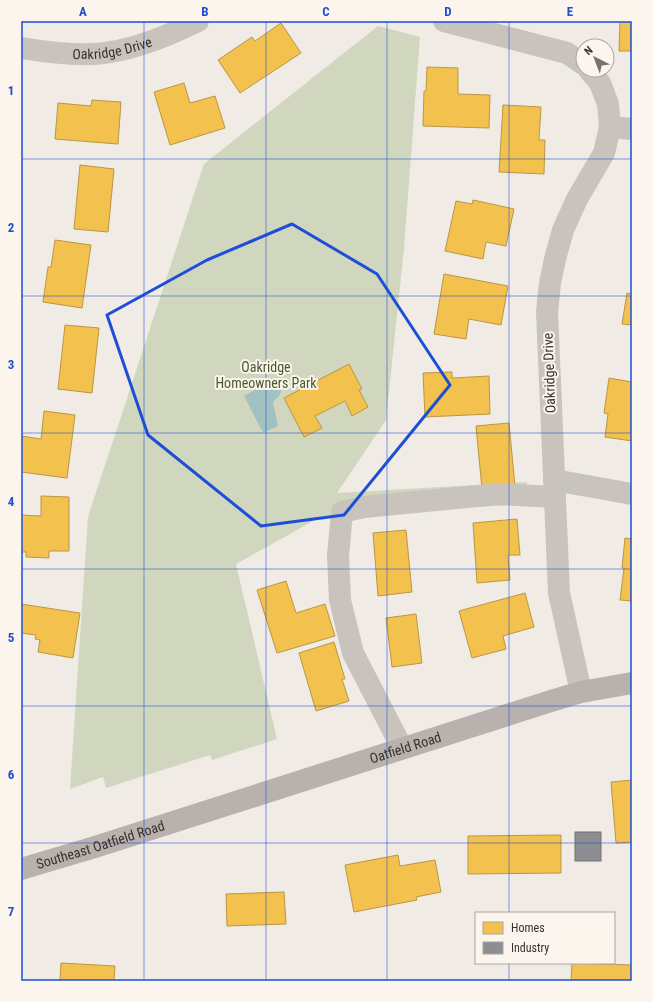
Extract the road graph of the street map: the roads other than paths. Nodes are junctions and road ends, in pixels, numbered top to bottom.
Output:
1 (198, 21) edge
2 (444, 21) edge
3 (21, 48) edge
4 (575, 58) edge
5 (596, 78) edge
6 (610, 127) junction
7 (632, 129) edge
8 (554, 489) junction
9 (632, 494) edge
10 (632, 683) edge
11 (581, 692) junction
12 (402, 748) junction
13 (180, 820) joint
14 (21, 869) edge

1 - 3 street, Oakridge Drive
2 - 4 street
5 - 6 street, Oakridge Drive
6 - 7 street
6 - 8 street, Oakridge Drive
8 - 9 street
8 - 11 street, Oakridge Drive
8 - 12 street
10 - 11 main road, Oatfield Road
11 - 12 main road, Oatfield Road
12 - 13 main road, Oatfield Road
13 - 14 main road, Southeast Oatfield Road

